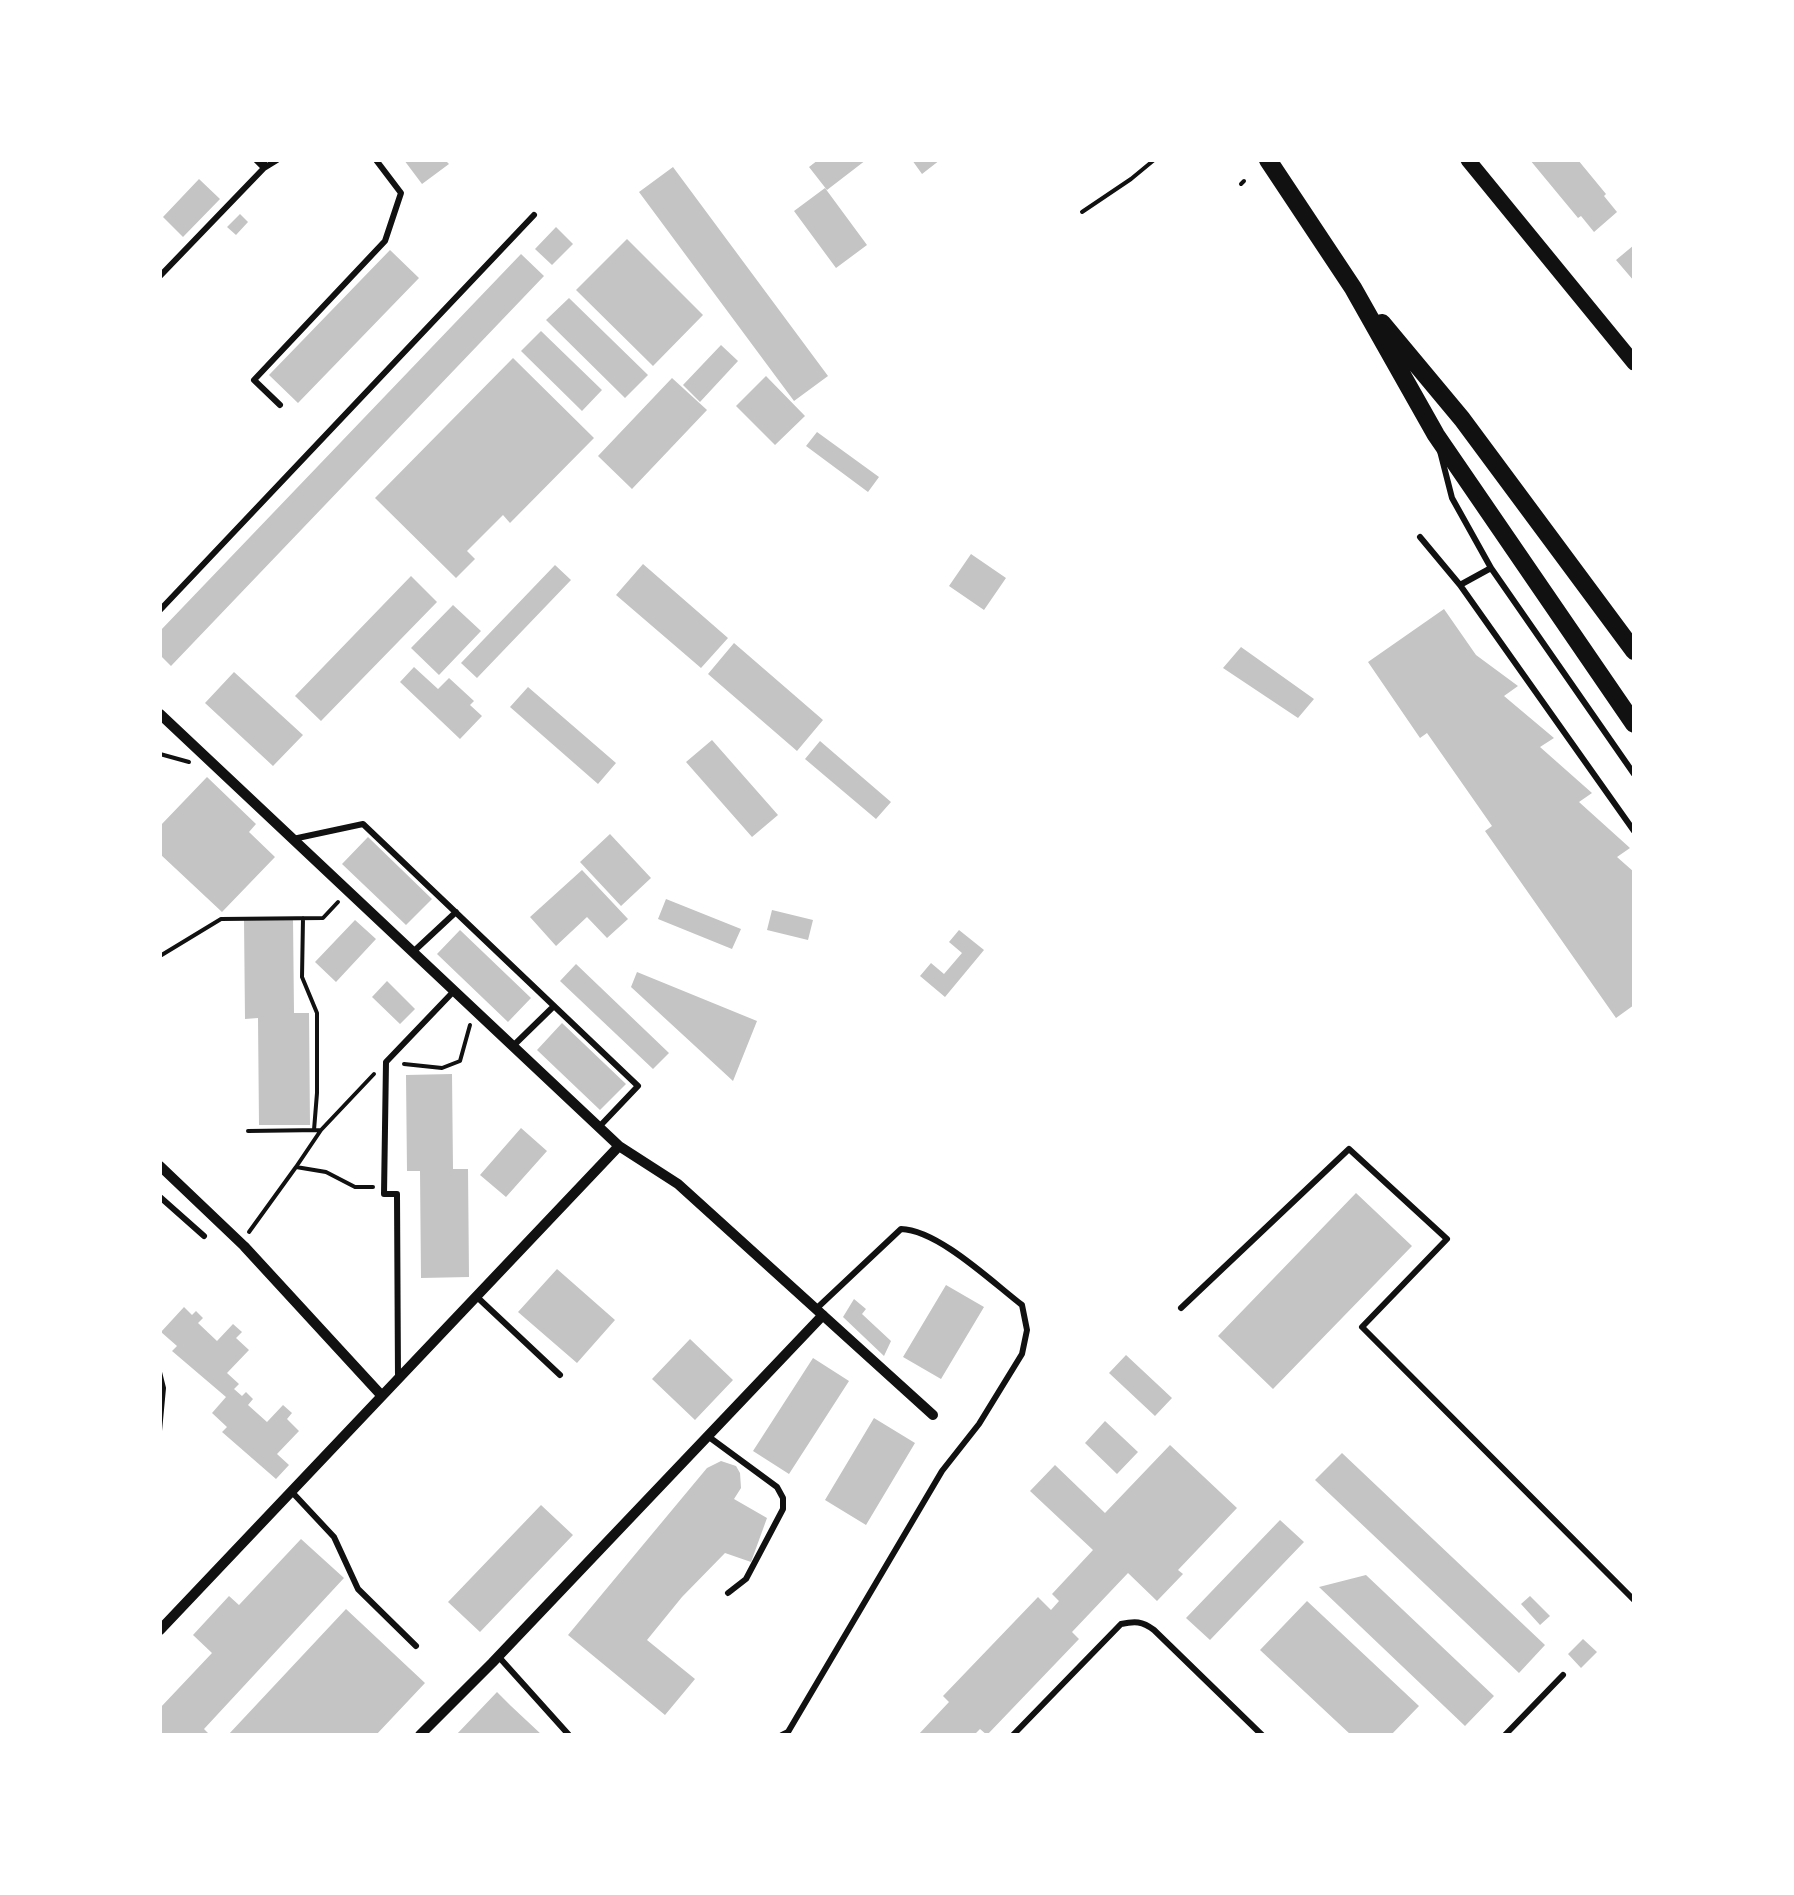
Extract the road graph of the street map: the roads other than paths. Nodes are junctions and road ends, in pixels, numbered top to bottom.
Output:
1 (256, 160) edge
2 (276, 160) edge
3 (376, 160) edge
4 (1268, 160) edge
5 (1468, 160) edge
6 (264, 164) edge
7 (534, 214) dead end
8 (160, 276) edge
9 (1353, 288) junction
10 (1634, 362) edge
11 (280, 405) dead end
12 (1436, 436) junction
13 (1420, 537) dead end
14 (1491, 568) junction
15 (1460, 585) junction
16 (160, 610) edge
17 (1634, 651) edge
18 (160, 714) edge
19 (1634, 724) edge
20 (1634, 774) edge
21 (1634, 831) edge
22 (294, 839) junction
23 (456, 912) junction
24 (413, 952) junction
25 (454, 991) junction
26 (554, 1006) junction
27 (513, 1046) junction
28 (599, 1126) junction
29 (619, 1146) junction
30 (160, 1166) edge
31 (160, 1197) edge
32 (204, 1236) dead end
33 (476, 1296) junction
34 (1182, 1308) dead end
35 (820, 1312) junction
36 (560, 1375) dead end
37 (398, 1379) junction
38 (382, 1396) junction
39 (934, 1414) dead end
40 (708, 1436) junction
41 (291, 1492) junction
42 (728, 1594) dead end
43 (1634, 1600) edge
44 (160, 1630) edge
45 (416, 1646) dead end
46 (498, 1656) junction
47 (1563, 1676) dead end
48 (420, 1735) edge
49 (569, 1735) edge
50 (782, 1735) edge
51 (1014, 1735) edge
52 (1262, 1735) edge
53 (1506, 1735) edge

1 - 6 lane
2 - 6 lane
3 - 11 lane
4 - 9 main road
5 - 10 street
6 - 8 lane
7 - 16 lane
9 - 12 main road
9 - 17 main road
12 - 14 lane
12 - 19 main road
13 - 15 lane
14 - 15 lane
14 - 20 lane
15 - 21 lane
18 - 22 street
22 - 23 lane
22 - 24 street
23 - 24 lane
23 - 26 lane
24 - 25 street
25 - 27 street
25 - 37 lane
26 - 27 lane
26 - 28 lane
27 - 28 street
28 - 29 street
29 - 33 street
29 - 35 street
30 - 38 street
31 - 32 lane
33 - 36 lane
33 - 37 street
34 - 43 lane
35 - 39 street
35 - 40 street
35 - 50 lane
37 - 38 street
38 - 41 street
40 - 42 lane
40 - 46 street
41 - 44 street
41 - 45 lane
46 - 48 street
46 - 49 lane
47 - 53 lane
51 - 52 lane

